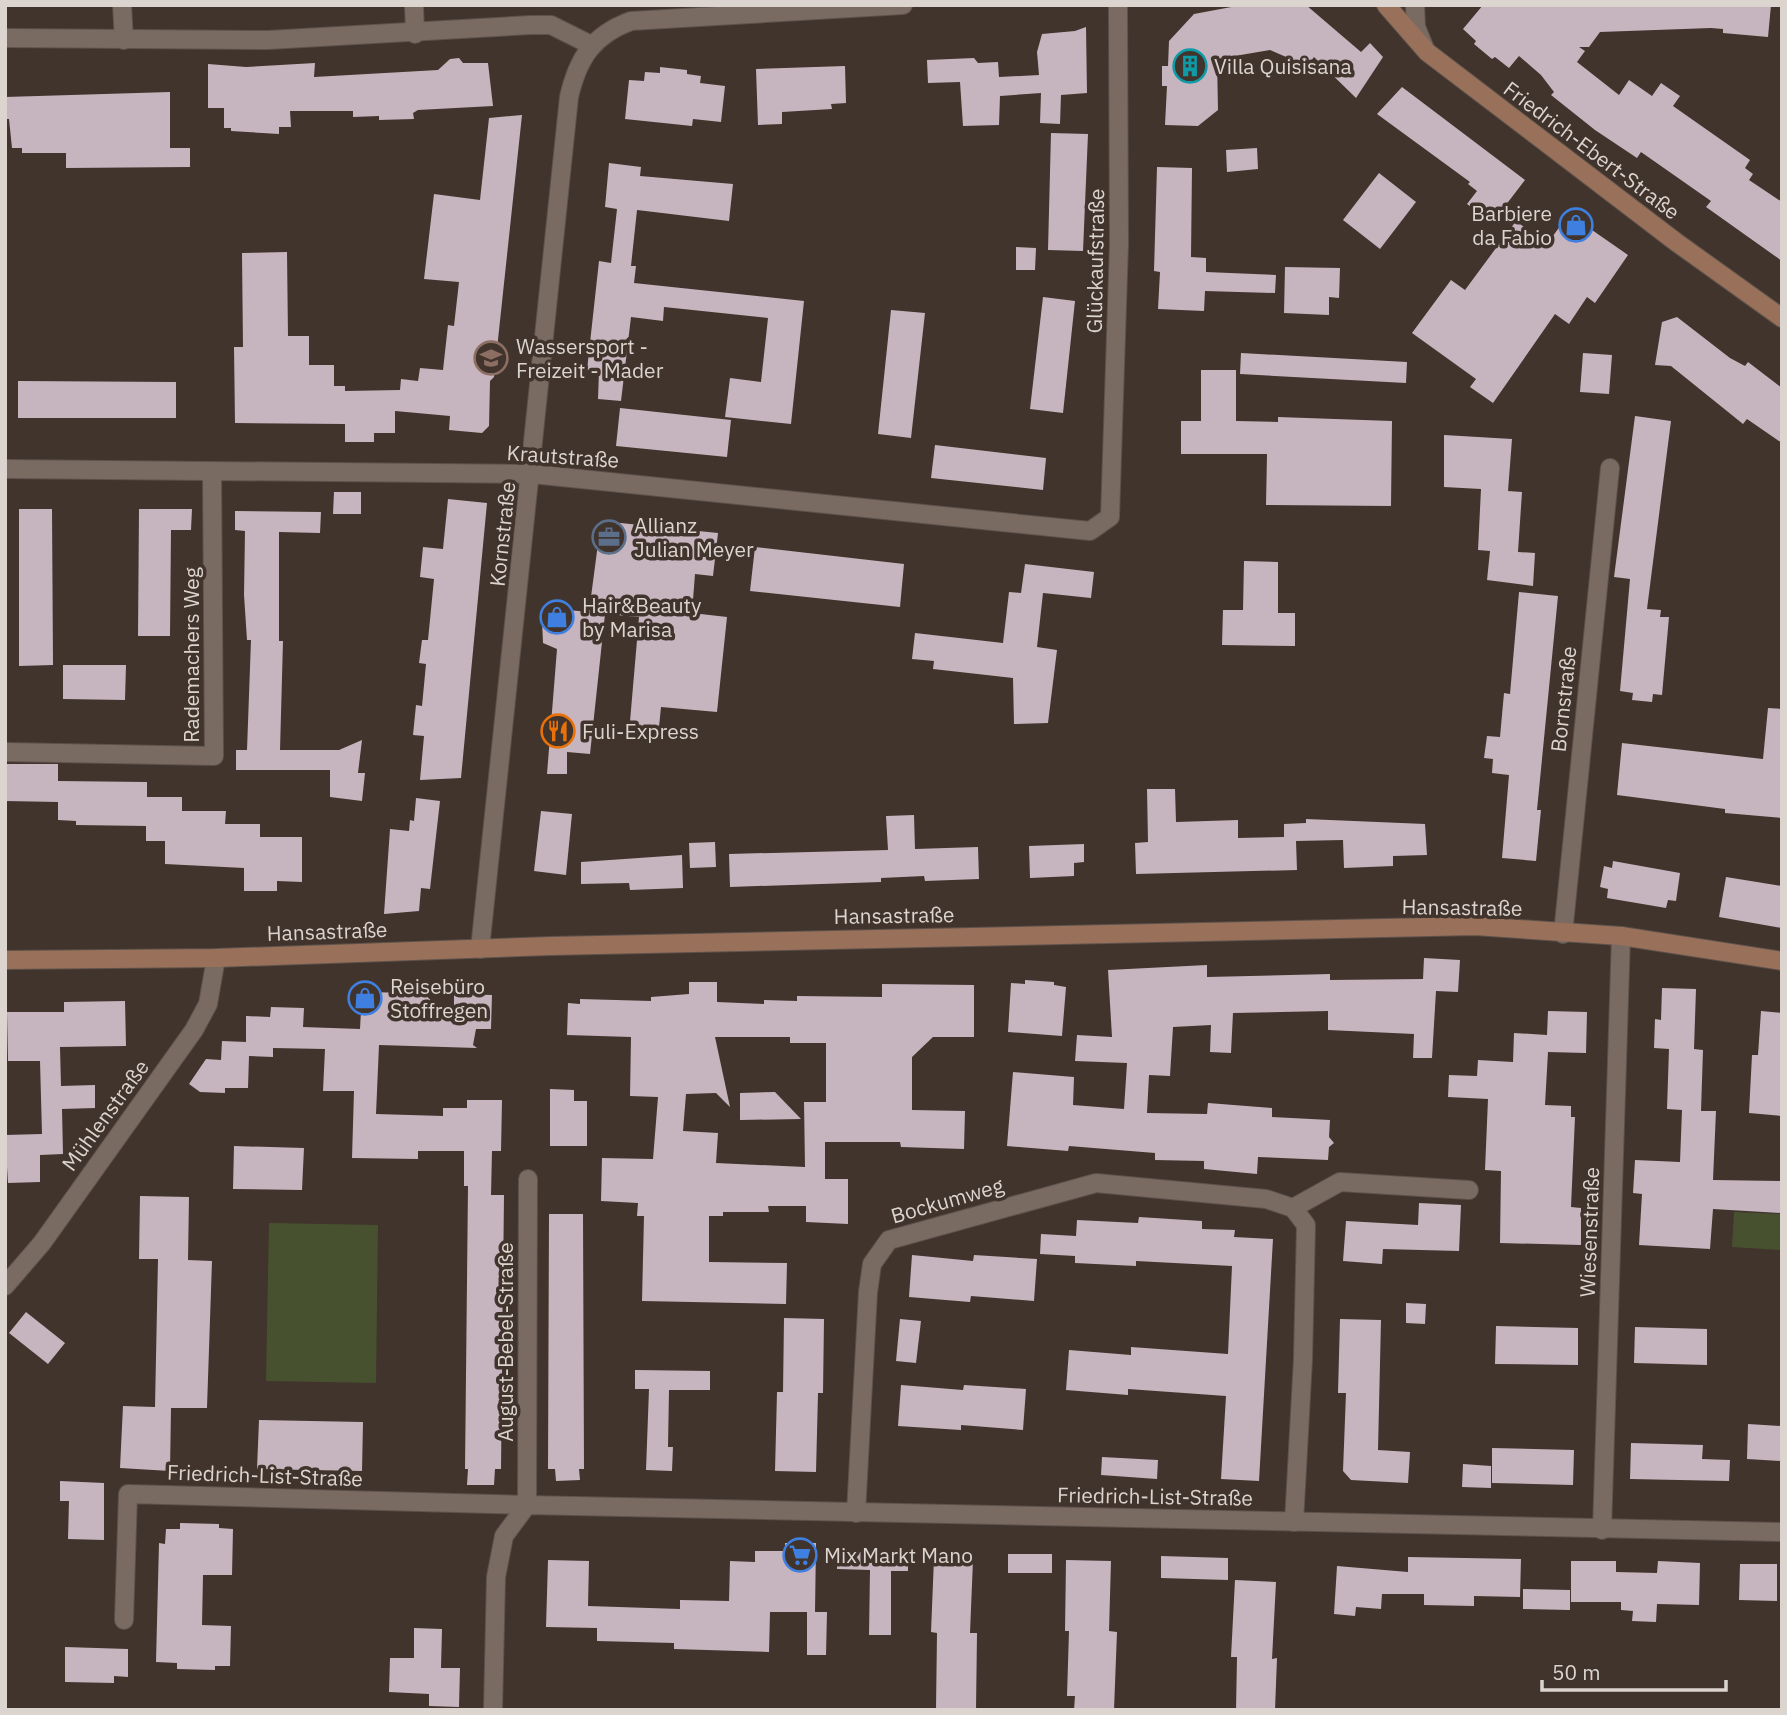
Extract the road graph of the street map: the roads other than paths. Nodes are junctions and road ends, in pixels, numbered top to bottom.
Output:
1 (122, 5) edge
2 (414, 5) edge
3 (903, 5) edge
4 (1118, 5) edge
5 (1385, 5) edge
6 (1415, 5) edge
7 (415, 34) junction
8 (5, 38) edge
9 (124, 40) junction
10 (591, 45) junction
11 (1427, 52) junction
12 (1782, 318) edge
13 (1610, 468) dead end
14 (5, 469) edge
15 (212, 471) junction
16 (532, 474) junction
17 (1110, 517) joint
18 (5, 752) edge
19 (1563, 934) junction
20 (1621, 936) junction
21 (480, 950) junction
22 (216, 958) junction
23 (5, 960) edge
24 (1782, 961) edge
25 (528, 1179) dead end
26 (1469, 1190) dead end
27 (1293, 1208) junction
28 (5, 1286) edge
29 (527, 1505) junction
30 (856, 1513) junction
31 (1294, 1521) junction
32 (1602, 1530) junction
33 (1782, 1532) edge
34 (124, 1620) dead end
35 (492, 1710) edge

1 - 9 street
2 - 7 street
3 - 10 street
4 - 17 street, Glückaufstraße
5 - 11 main road, Friedrich-Ebert-Straße
6 - 11 street
7 - 9 street
7 - 10 street
8 - 9 street
10 - 16 street, Kornstraße
11 - 12 main road, Friedrich-Ebert-Straße
13 - 19 street, Bornstraße
14 - 15 street, Krautstraße
15 - 16 street, Krautstraße
15 - 18 street, Rademachers Weg
16 - 17 street, Krautstraße
16 - 21 street, Kornstraße
19 - 20 main road, Hansastraße
19 - 21 main road, Hansastraße
20 - 24 main road, Hansastraße
20 - 32 street, Wiesenstraße
21 - 22 main road, Hansastraße
22 - 23 main road, Hansastraße
22 - 28 street, Mühlenstraße
25 - 29 street, August-Bebel-Straße
26 - 27 street
27 - 30 street, Bockumweg
27 - 31 street
29 - 30 street, Friedrich-List-Straße
29 - 34 street, Friedrich-List-Straße
29 - 35 street
30 - 31 street, Friedrich-List-Straße
31 - 32 street, Friedrich-List-Straße
32 - 33 street, Friedrich-List-Straße

